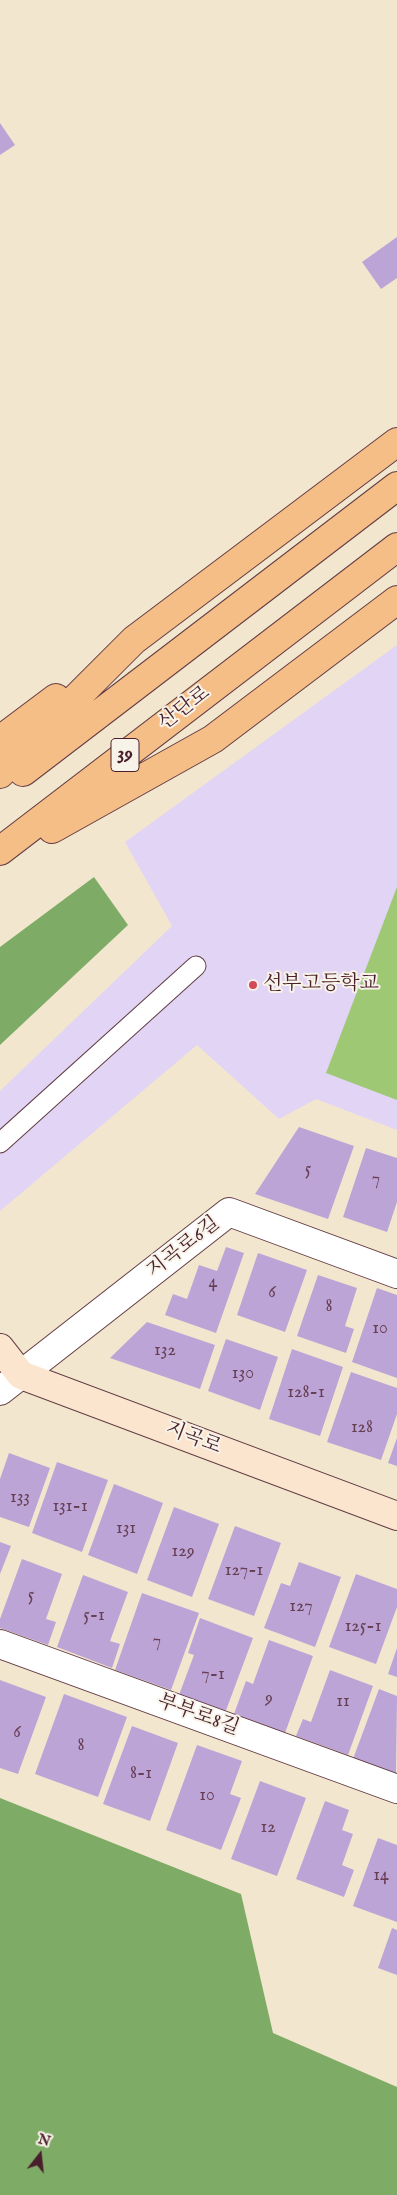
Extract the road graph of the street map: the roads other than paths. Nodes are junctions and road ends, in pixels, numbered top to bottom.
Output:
1 (397, 442) edge
2 (397, 486) edge
3 (397, 546) edge
4 (397, 600) edge
5 (134, 640) junction
6 (0, 740) edge
7 (0, 774) edge
8 (0, 789) edge
9 (0, 851) edge
10 (0, 857) edge
11 (196, 966) dead end
12 (0, 1143) edge
13 (397, 1274) edge
14 (0, 1348) edge
15 (21, 1375) junction
16 (0, 1391) edge
17 (397, 1516) edge
18 (0, 1644) edge
19 (397, 1789) edge

1 - 5 main road
2 - 8 main road, 39
3 - 9 main road, 산단로 / 39
4 - 10 main road
5 - 6 main road
5 - 7 main road
11 - 12 lane
13 - 15 street, 지곡로6길
14 - 15 main road
15 - 16 street
15 - 17 main road, 지곡로
18 - 19 street, 부부로8길

